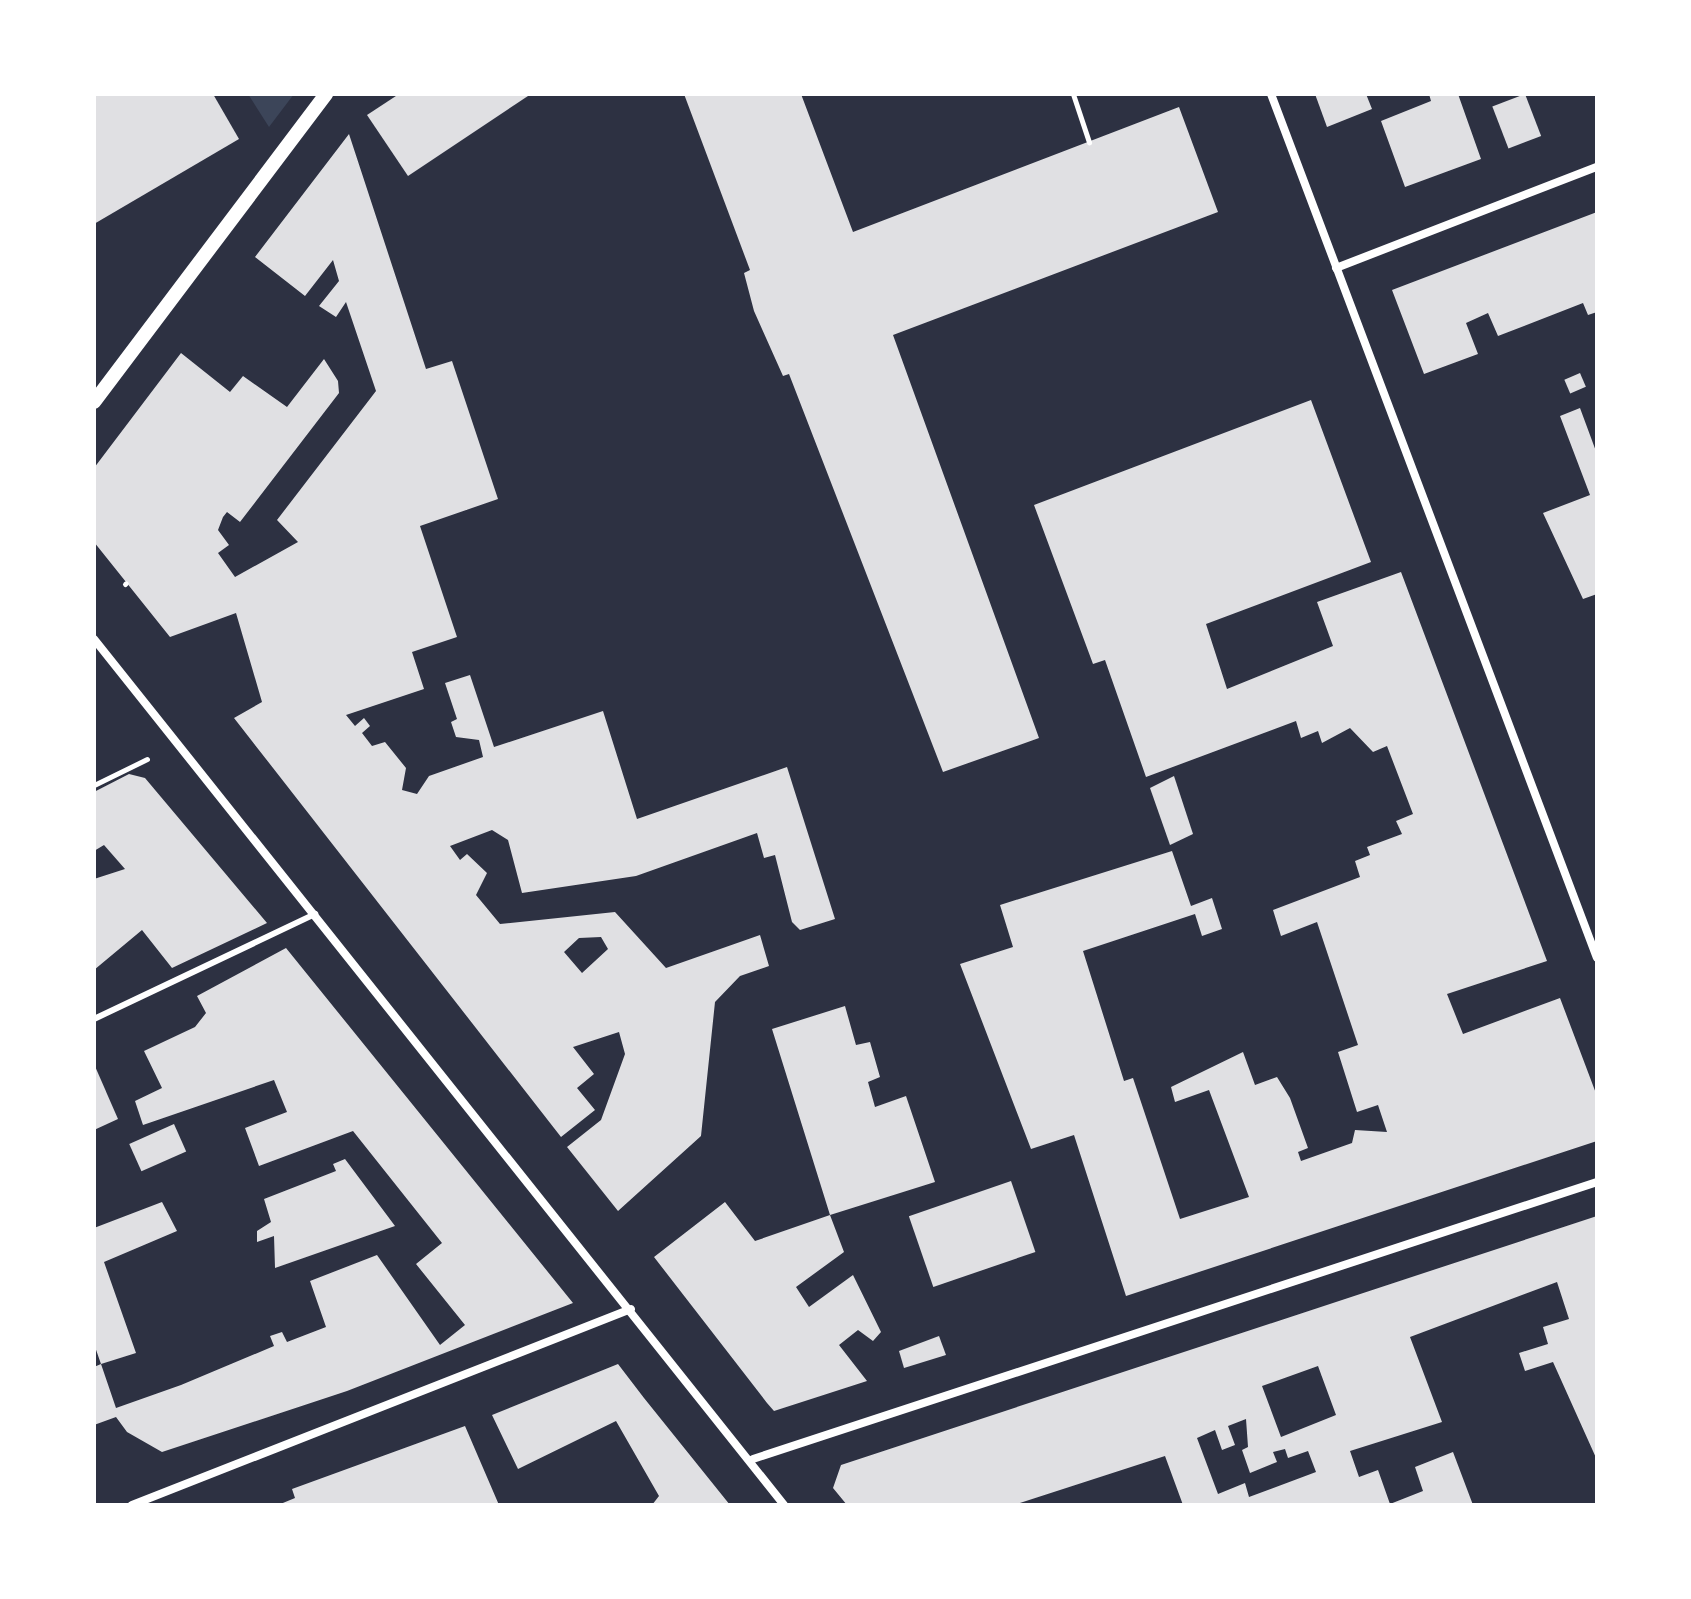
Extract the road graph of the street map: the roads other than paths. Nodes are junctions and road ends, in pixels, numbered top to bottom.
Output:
1 (326, 94) edge
2 (1271, 94) edge
3 (1597, 167) edge
4 (1336, 268) junction
5 (94, 402) edge
6 (94, 639) edge
7 (315, 914) junction
8 (1597, 958) edge
9 (94, 1019) edge
10 (1597, 1182) edge
11 (631, 1309) junction
12 (753, 1459) junction
13 (132, 1505) edge
14 (784, 1505) edge

1 - 5 street
2 - 4 street
3 - 4 street
4 - 8 street
6 - 7 street
7 - 9 lane
7 - 11 street
10 - 12 street
11 - 12 street
11 - 13 street
12 - 14 street

